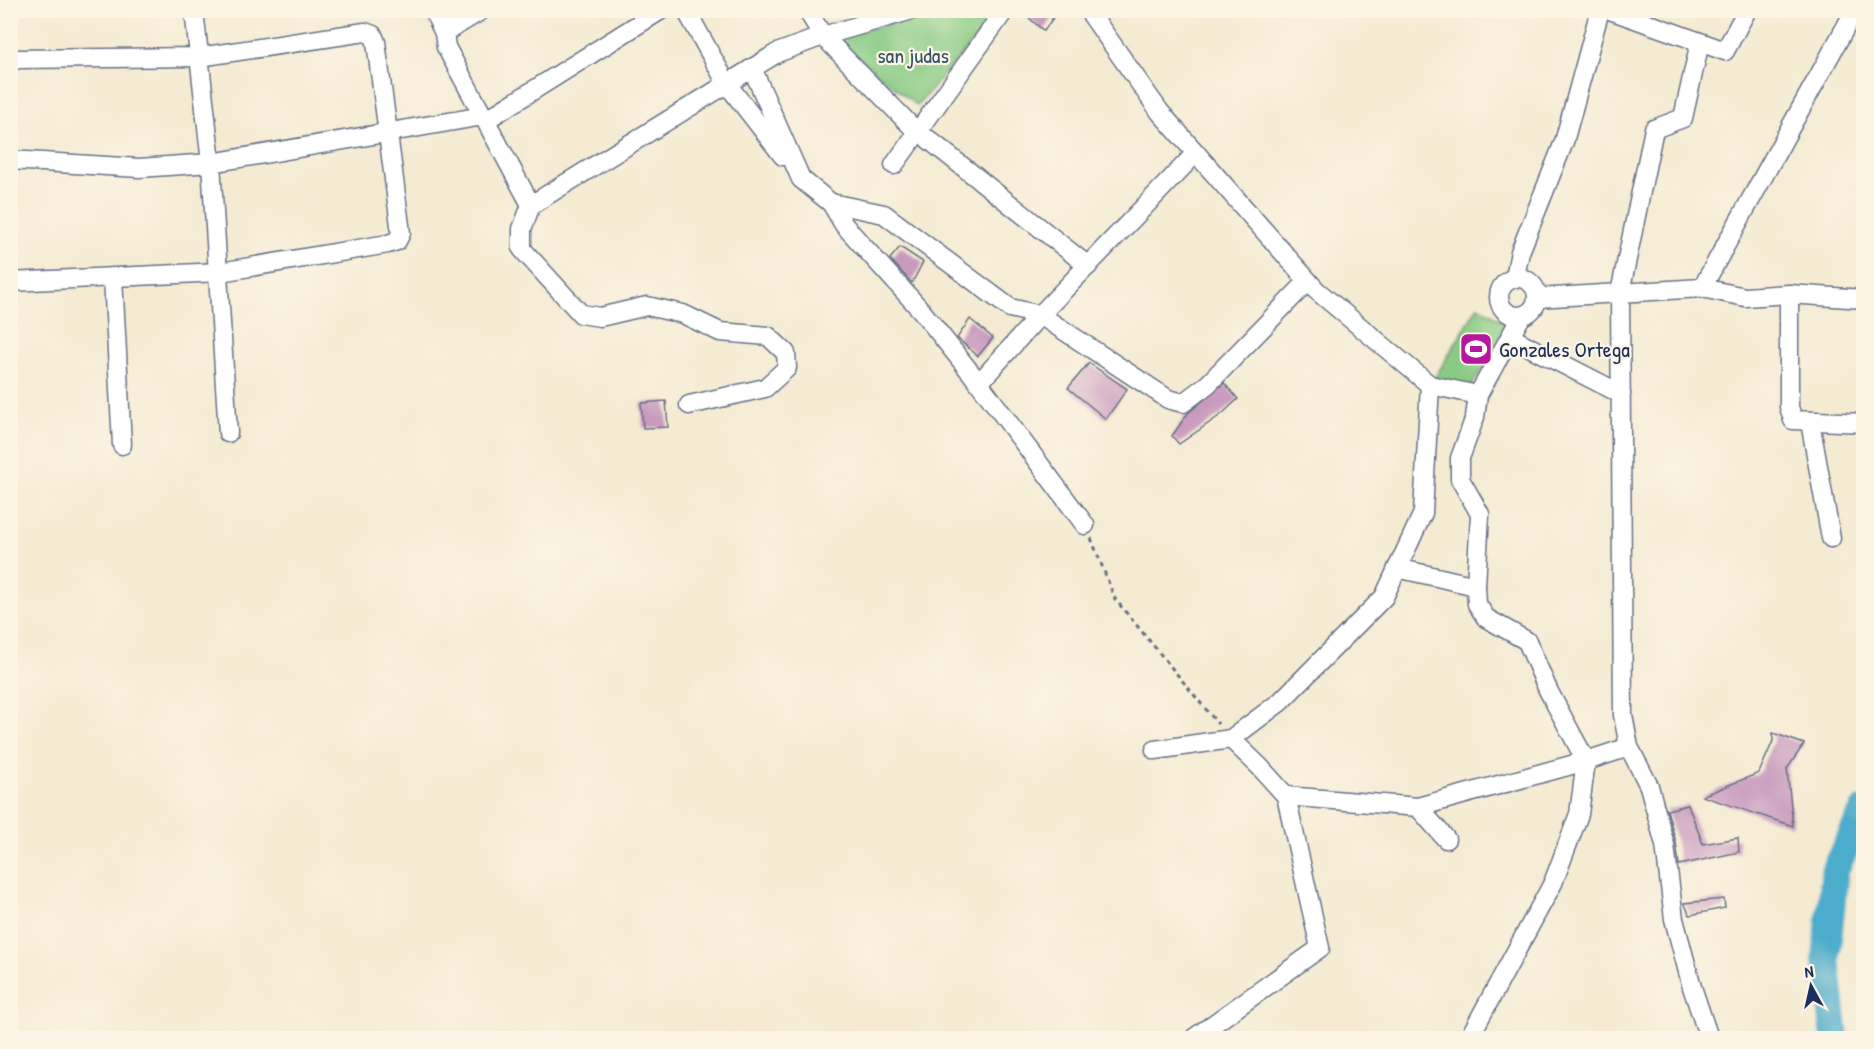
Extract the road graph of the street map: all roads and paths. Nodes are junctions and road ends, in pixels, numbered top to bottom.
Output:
1 (194, 10) edge
2 (434, 10) edge
3 (482, 10) edge
4 (661, 10) edge
5 (686, 10) edge
6 (807, 10) edge
7 (912, 10) edge
8 (1005, 10) edge
9 (1088, 10) edge
10 (1600, 10) edge
11 (1610, 10) edge
12 (1747, 10) edge
13 (1855, 10) edge
14 (444, 33) junction
15 (823, 36) junction
16 (1700, 42) junction
17 (199, 57) junction
18 (10, 63) edge
19 (752, 68) junction
20 (727, 84) junction
21 (484, 118) junction
22 (394, 131) junction
23 (923, 136) junction
24 (1196, 153) junction
25 (10, 160) edge
26 (211, 163) junction
27 (894, 165) dead end
28 (801, 179) junction
29 (831, 203) junction
30 (531, 205) junction
31 (1088, 266) junction
32 (220, 272) junction
33 (112, 278) junction
34 (1515, 278) junction
35 (1308, 281) junction
36 (10, 282) edge
37 (1702, 288) junction
38 (1620, 293) junction
39 (1789, 294) junction
40 (1537, 298) junction
41 (1863, 299) edge
42 (1040, 315) junction
43 (1521, 316) junction
44 (1510, 337) junction
45 (980, 383) junction
46 (1430, 385) junction
47 (1478, 394) junction
48 (1621, 394) junction
49 (689, 405) dead end
50 (1810, 422) junction
51 (1863, 423) edge
52 (228, 433) dead end
53 (122, 445) dead end
54 (1085, 525) joint
55 (1831, 538) dead end
56 (1397, 568) junction
57 (1476, 586) junction
58 (1231, 739) junction
59 (1629, 747) junction
60 (1155, 750) dead end
61 (1586, 761) junction
62 (1286, 796) junction
63 (1418, 807) junction
64 (1446, 839) dead end
65 (1194, 1038) edge
66 (1469, 1038) edge
67 (1709, 1038) edge

1 - 17 street
2 - 14 street
3 - 14 street
4 - 21 street
5 - 20 street
6 - 15 street
7 - 15 street
8 - 23 street
9 - 24 street
10 - 34 street
11 - 16 street
12 - 16 street
13 - 37 street
14 - 21 street
15 - 19 street
15 - 23 street
16 - 38 street
17 - 18 street
17 - 22 street
17 - 26 street
19 - 20 street
19 - 28 street
20 - 28 street
20 - 30 street
21 - 22 street
21 - 30 street
22 - 26 street
22 - 32 street
23 - 27 street
23 - 31 street
24 - 31 street
24 - 35 street
25 - 26 street
26 - 32 street
28 - 29 street
29 - 42 street
29 - 45 street
30 - 49 street
31 - 42 street
32 - 33 street
32 - 52 street
33 - 36 street
33 - 53 street
34 - 40 street
34 - 43 street
35 - 42 street
35 - 46 street
37 - 38 street
37 - 39 street
38 - 40 street
38 - 48 street
39 - 41 street
39 - 50 street
40 - 43 street
42 - 45 street
43 - 44 street
44 - 47 street
44 - 48 street
45 - 54 street
46 - 47 street
46 - 56 street
47 - 57 street
48 - 59 street
50 - 51 street
50 - 55 street
54 - 58 path
56 - 57 street
56 - 58 street
57 - 61 street
58 - 60 street
58 - 62 street
59 - 61 street
59 - 67 street
61 - 63 street
61 - 66 street
62 - 63 street
62 - 65 street
63 - 64 street

